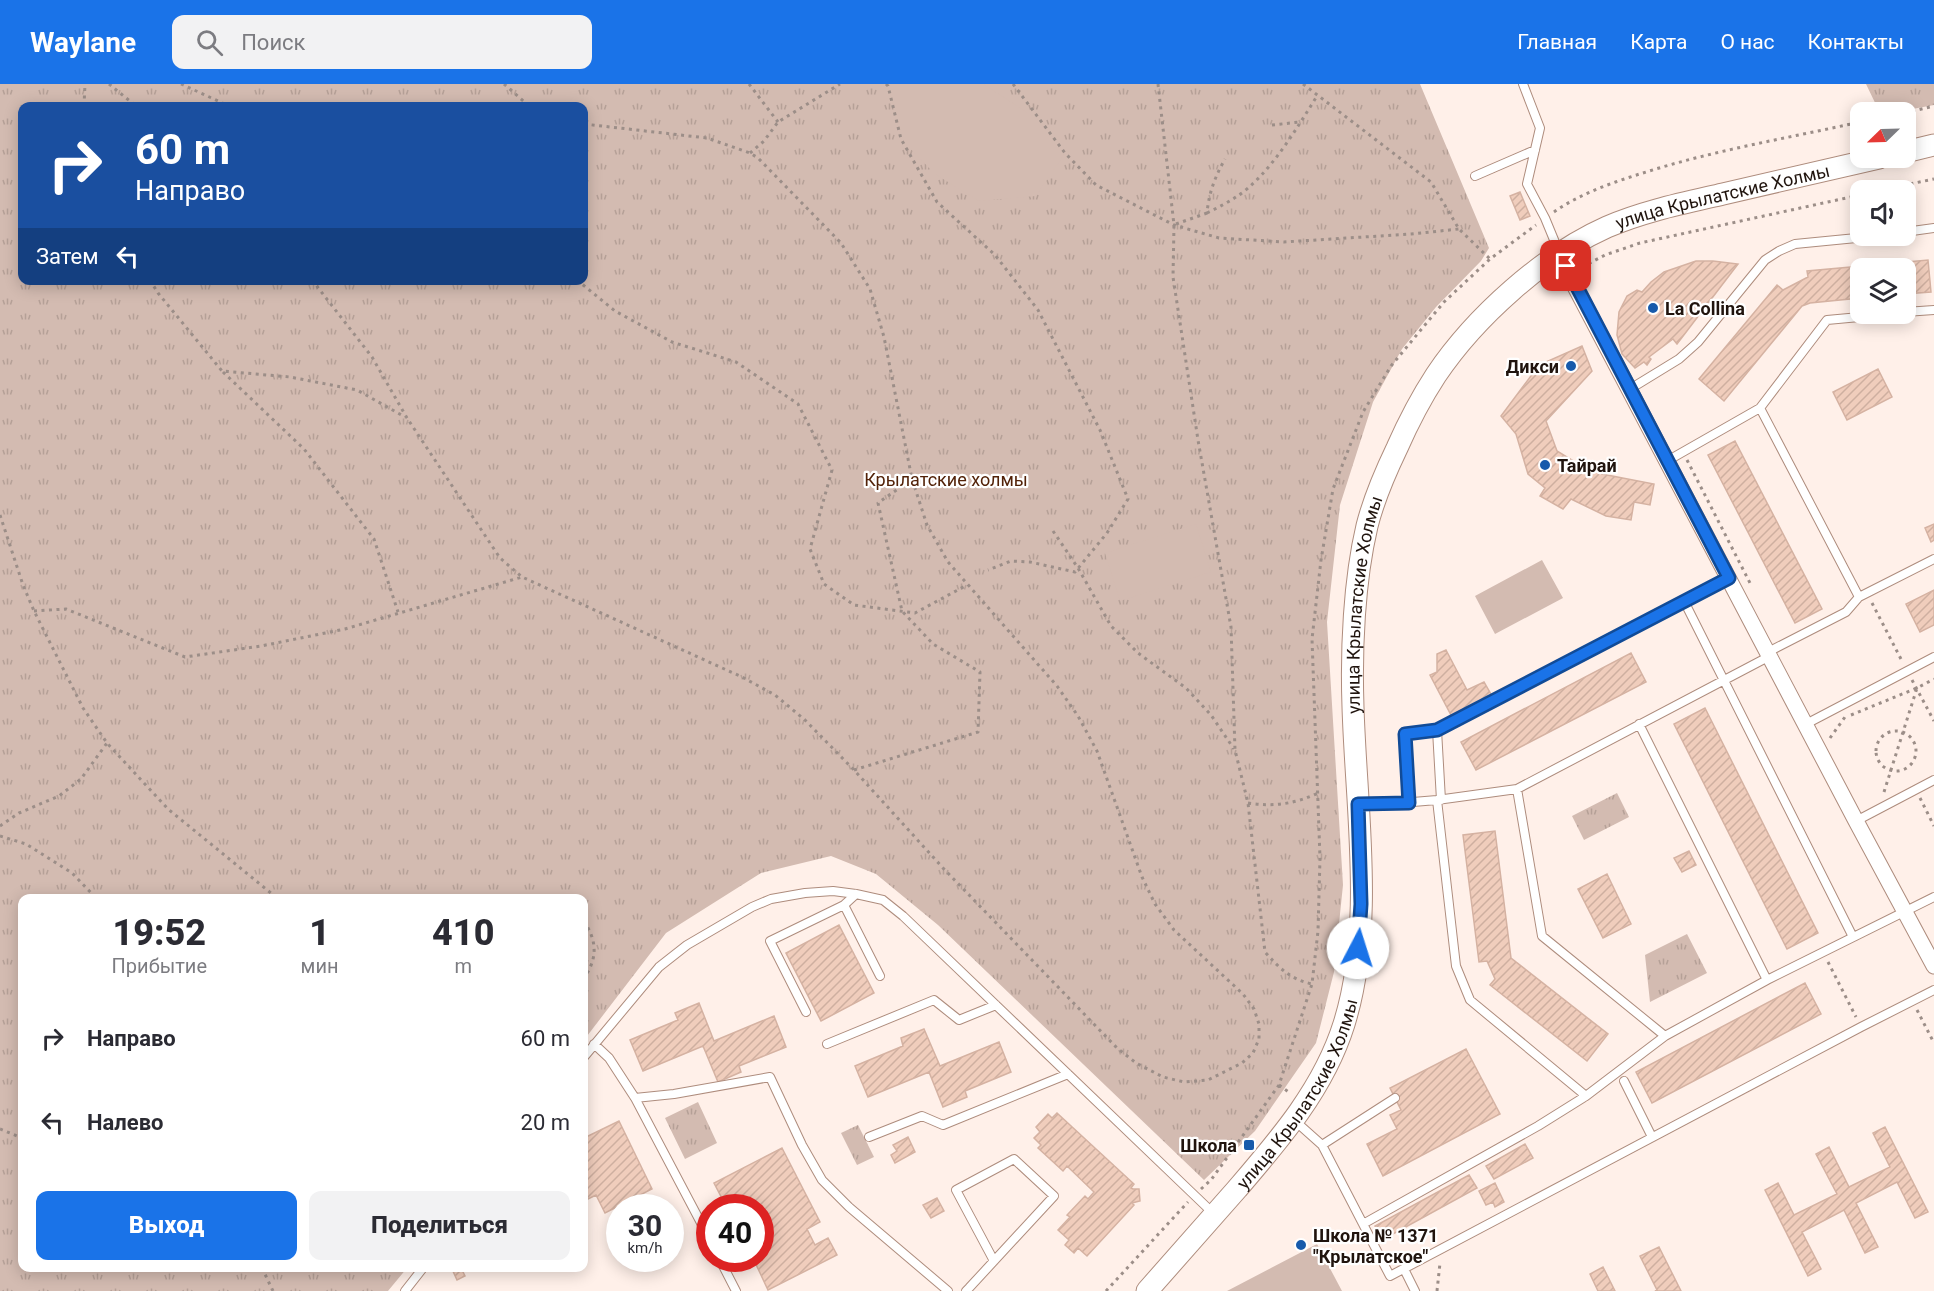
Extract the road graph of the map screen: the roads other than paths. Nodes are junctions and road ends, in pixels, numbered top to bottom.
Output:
1 (1522, 84) edge
2 (1934, 146) edge
3 (1535, 150) junction
4 (1916, 150) edge
5 (1850, 165) edge
6 (1475, 176) dead end
7 (1934, 228) edge
8 (1916, 230) edge
9 (1850, 239) edge
10 (1560, 253) junction
11 (1934, 310) edge
12 (1916, 311) edge
13 (1850, 318) edge
14 (1630, 389) junction
15 (1760, 408) junction
16 (1667, 461) junction
17 (1934, 559) edge
18 (1729, 578) junction
19 (1859, 597) junction
20 (1684, 601) junction
21 (1769, 654) junction
22 (1934, 657) edge
23 (1724, 680) junction
24 (1639, 724) junction
25 (1806, 724) junction
26 (1437, 730) junction
27 (1934, 780) edge
28 (1517, 789) junction
29 (1439, 800) junction
30 (1409, 803) junction
31 (1358, 804) junction
32 (1856, 821) junction
33 (856, 894) junction
34 (1934, 897) edge
35 (844, 905) junction
36 (1906, 911) junction
37 (1853, 937) junction
38 (1934, 966) edge
39 (880, 976) dead end
40 (1767, 980) junction
41 (1934, 990) edge
42 (996, 1005) junction
43 (806, 1012) dead end
44 (1665, 1036) junction
45 (594, 1044) junction
46 (827, 1044) dead end
47 (588, 1052) edge
48 (1068, 1074) junction
49 (1624, 1081) dead end
50 (1586, 1096) junction
51 (635, 1098) junction
52 (1395, 1098) dead end
53 (1294, 1120) junction
54 (869, 1137) dead end
55 (1652, 1137) junction
56 (1322, 1145) junction
57 (696, 1213) edge
58 (1215, 1215) junction
59 (1363, 1224) junction
60 (994, 1261) junction
61 (1404, 1269) junction
62 (420, 1272) edge
63 (726, 1272) edge
64 (1152, 1289) edge
65 (405, 1291) edge
66 (736, 1291) edge
67 (948, 1291) edge
68 (966, 1291) edge
69 (1415, 1291) edge

1 - 3 lane
2 - 4 street
3 - 6 lane
3 - 10 lane
5 - 10 street, улица Крылатские Холмы
7 - 8 lane
9 - 14 lane
10 - 14 street
10 - 31 street, улица Крылатские Холмы
11 - 12 lane
13 - 15 lane
14 - 16 street
15 - 16 lane
15 - 19 lane
16 - 18 street
17 - 19 lane
18 - 20 lane
18 - 21 street
19 - 21 lane
20 - 23 lane
20 - 26 lane
21 - 23 lane
21 - 25 street
22 - 25 lane
23 - 24 lane
23 - 37 lane
24 - 28 lane
24 - 40 lane
25 - 32 street
26 - 29 lane
26 - 30 lane
27 - 32 lane
28 - 29 lane
28 - 44 lane
29 - 30 lane
29 - 50 lane
30 - 31 lane
31 - 53 street, улица Крылатские Холмы
32 - 36 street
33 - 35 lane
33 - 42 lane
33 - 45 lane
34 - 36 lane
35 - 39 lane
35 - 43 lane
36 - 37 lane
36 - 38 street
37 - 40 lane
40 - 44 lane
41 - 55 lane
42 - 46 lane
42 - 48 lane
44 - 50 lane
45 - 47 lane
45 - 51 lane
48 - 54 lane
48 - 58 lane
49 - 55 lane
50 - 59 lane
51 - 57 lane
51 - 67 lane
52 - 56 lane
53 - 56 lane
53 - 58 street, улица Крылатские Холмы
55 - 61 lane
56 - 59 lane
58 - 64 street, улица Крылатские Холмы
59 - 61 lane
60 - 60 lane
60 - 68 lane
61 - 69 lane
62 - 65 lane
63 - 66 lane

